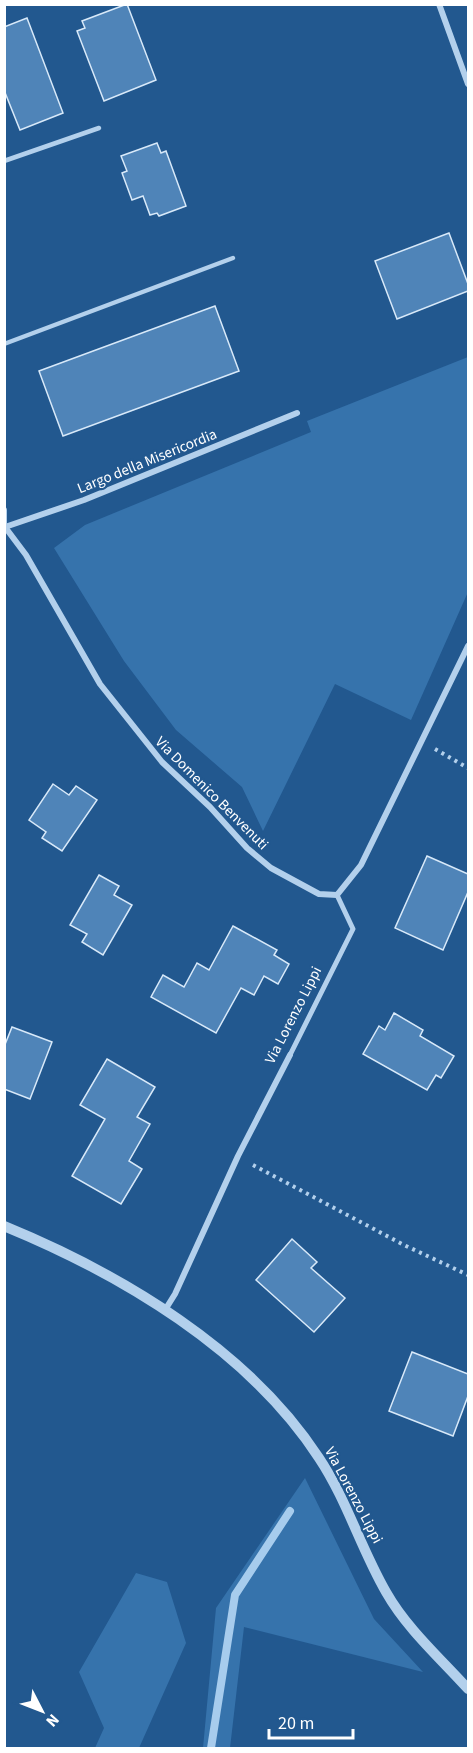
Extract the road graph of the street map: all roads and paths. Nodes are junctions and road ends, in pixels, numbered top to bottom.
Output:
1 (439, 4) edge
2 (468, 84) edge
3 (99, 128) dead end
4 (4, 161) edge
5 (233, 258) dead end
6 (4, 344) edge
7 (297, 413) dead end
8 (4, 510) edge
9 (5, 527) edge
10 (468, 646) edge
11 (423, 742) junction
12 (468, 768) edge
13 (337, 895) junction
14 (290, 1055) joint
15 (238, 1156) junction
16 (4, 1226) edge
17 (468, 1275) edge
18 (165, 1310) junction
19 (468, 1689) edge

1 - 2 street
3 - 4 lane
5 - 6 lane
7 - 9 street, Largo della Misericordia
8 - 9 street
9 - 13 street, Via Domenico Benvenuti
10 - 11 street
11 - 12 path
11 - 13 street
13 - 14 street, Via Lorenzo Lippi
14 - 15 street, Via Lorenzo Lippi
15 - 17 path
15 - 18 street, Via Lorenzo Lippi
16 - 18 street, Via Lorenzo Lippi
18 - 19 street, Via Lorenzo Lippi

